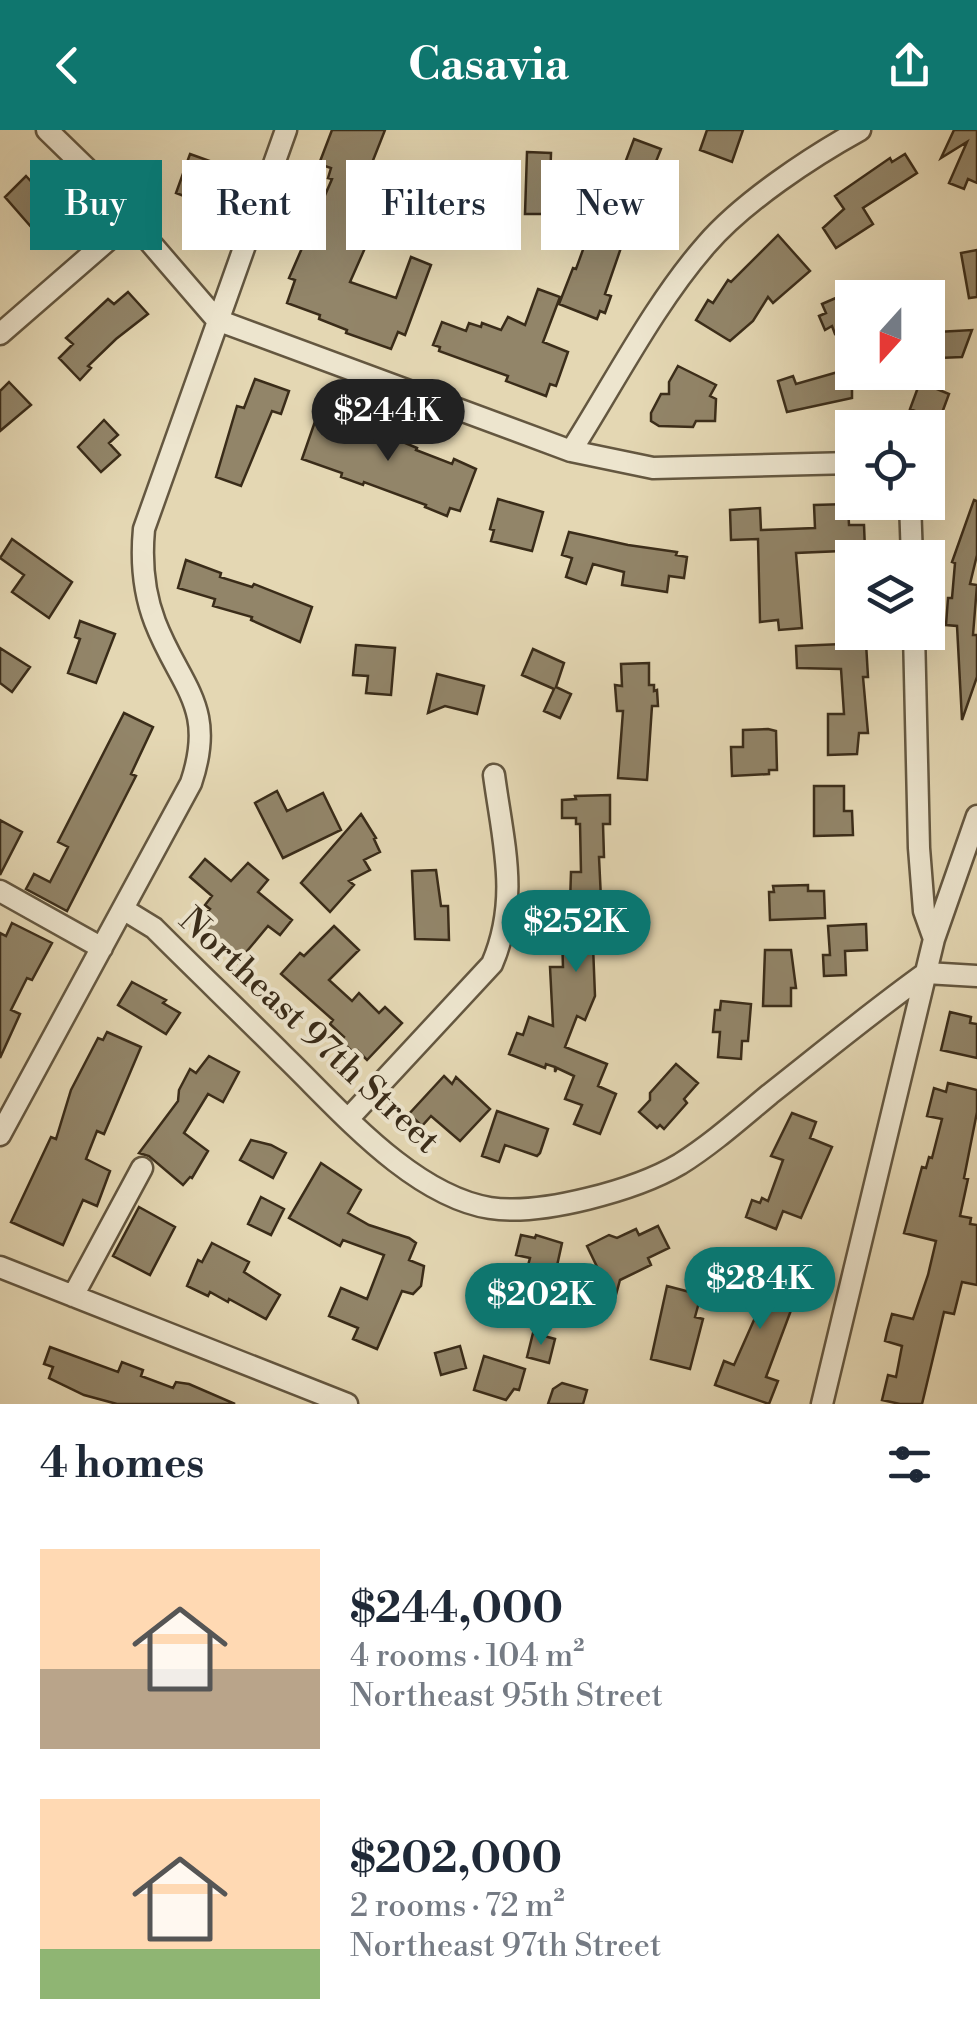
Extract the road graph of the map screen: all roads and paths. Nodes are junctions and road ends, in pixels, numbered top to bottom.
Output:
1 (47, 130) edge
2 (286, 130) edge
3 (860, 130) edge
4 (78, 160) edge
5 (97, 250) edge
6 (155, 250) edge
7 (217, 320) junction
8 (0, 334) edge
9 (571, 451) junction
10 (835, 463) edge
11 (914, 650) edge
12 (494, 775) dead end
13 (977, 816) edge
14 (0, 890) edge
15 (124, 909) junction
16 (934, 939) junction
17 (102, 948) junction
18 (926, 972) junction
19 (977, 976) edge
20 (348, 1118) junction
21 (0, 1135) edge
22 (142, 1168) dead end
23 (0, 1267) edge
24 (73, 1296) junction
25 (347, 1404) edge
26 (822, 1404) edge

1 - 4 street
2 - 7 street
3 - 9 street
5 - 8 street
6 - 7 street
7 - 9 street
7 - 15 street
9 - 10 street
11 - 16 street
12 - 20 street
13 - 16 street
14 - 17 street
15 - 17 street
15 - 20 street, Northeast 97th Street
16 - 18 street
17 - 21 street
18 - 19 street
18 - 20 street, Northeast 97th Street
18 - 26 street
22 - 24 street
23 - 24 street
24 - 25 street

